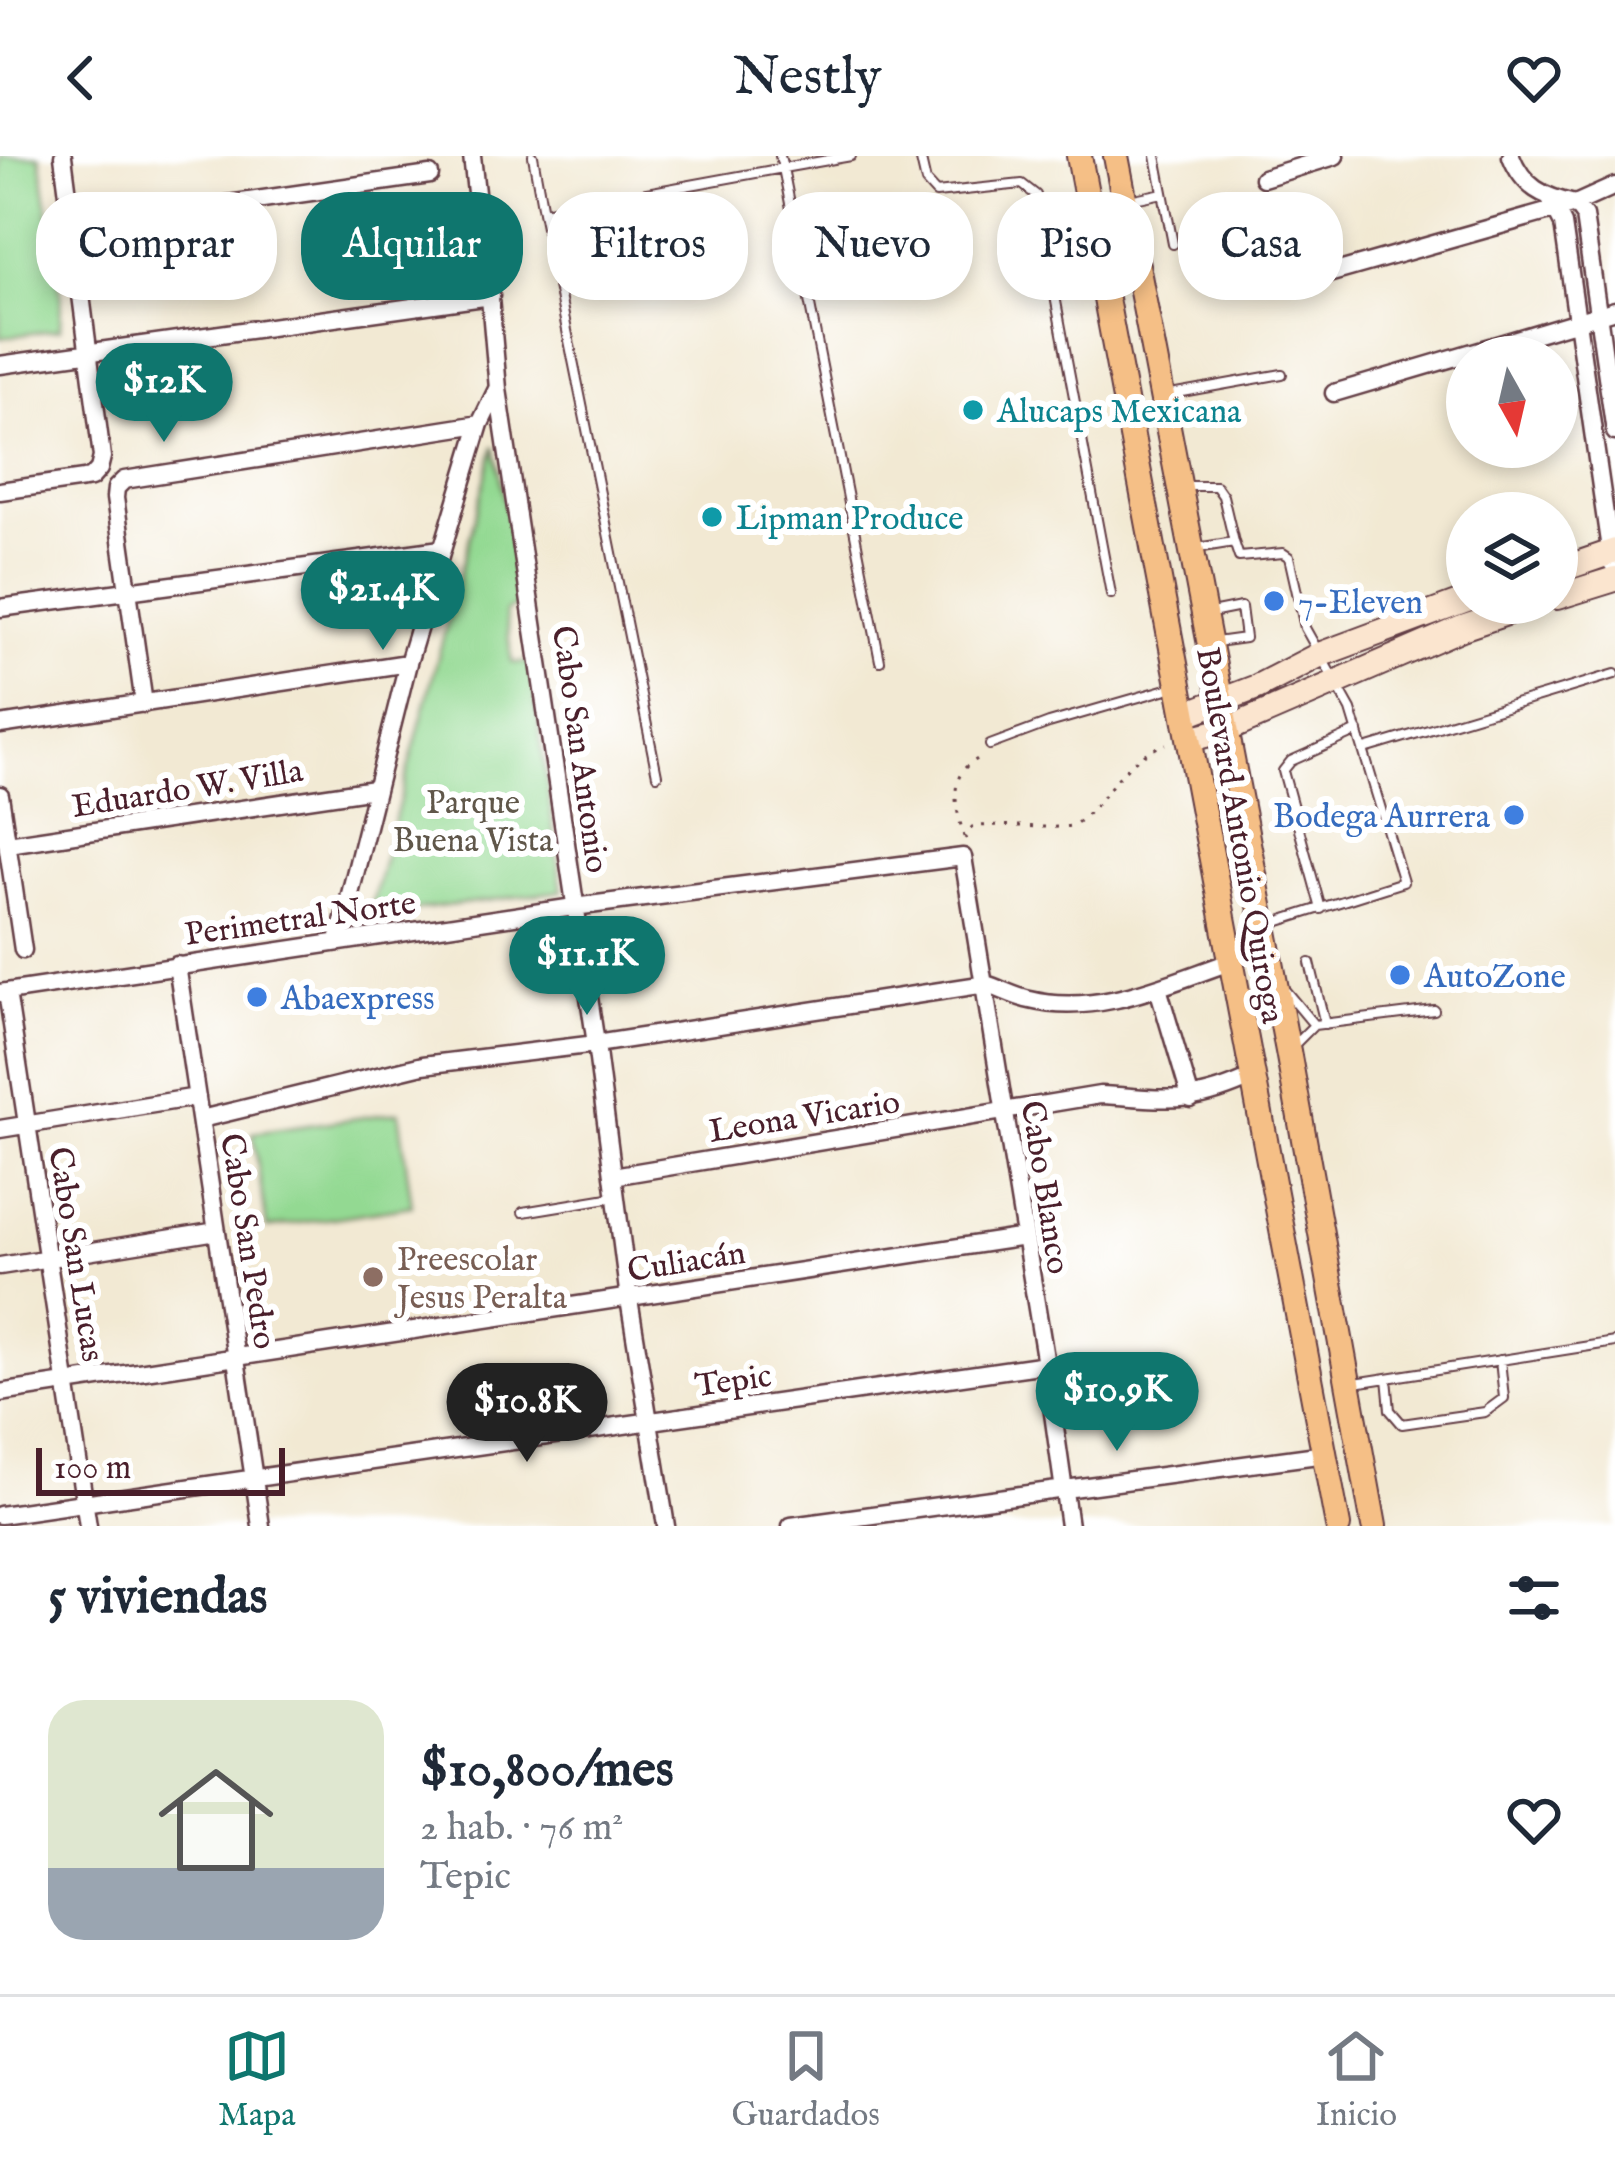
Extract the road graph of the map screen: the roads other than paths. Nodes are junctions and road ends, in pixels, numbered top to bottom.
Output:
1 (63, 156) edge
2 (472, 156) edge
3 (533, 156) edge
4 (780, 156) edge
5 (851, 156) edge
6 (920, 156) edge
7 (1079, 156) edge
8 (1116, 156) edge
9 (1156, 156) edge
10 (1335, 156) edge
11 (1510, 156) edge
12 (783, 168) junction
13 (430, 175) dead end
14 (1264, 178) dead end
15 (1615, 186) edge
16 (69, 192) edge
17 (476, 192) edge
18 (1086, 192) edge
19 (1123, 192) edge
20 (1163, 193) junction
21 (1154, 195) edge
22 (277, 197) edge
23 (1560, 204) junction
24 (543, 212) junction
25 (1174, 244) dead end
26 (1343, 269) edge
27 (83, 300) edge
28 (462, 300) edge
29 (491, 300) edge
30 (1107, 300) edge
31 (1143, 300) edge
32 (1606, 312) edge
33 (1576, 321) junction
34 (89, 352) junction
35 (0, 365) edge
36 (1282, 374) dead end
37 (498, 388) junction
38 (1334, 393) dead end
39 (1162, 395) junction
40 (1610, 400) junction
41 (1586, 403) junction
42 (480, 424) junction
43 (1615, 432) edge
44 (1180, 488) junction
45 (0, 491) edge
46 (1234, 542) junction
47 (441, 549) junction
48 (1189, 550) junction
49 (1614, 565) edge
50 (1578, 569) edge
51 (1578, 585) edge
52 (126, 589) junction
53 (1111, 594) dead end
54 (0, 608) edge
55 (1446, 608) edge
56 (1203, 615) junction
57 (1474, 624) edge
58 (1208, 643) junction
59 (1319, 656) junction
60 (880, 661) dead end
61 (408, 663) junction
62 (1615, 674) edge
63 (1336, 684) junction
64 (1181, 686) junction
65 (1219, 702) junction
66 (144, 704) junction
67 (0, 725) edge
68 (1188, 726) junction
69 (1226, 730) junction
70 (1358, 731) junction
71 (990, 745) road end
72 (1365, 749) junction
73 (657, 775) dead end
74 (374, 789) junction
75 (0, 795) edge
76 (8, 844) junction
77 (964, 859) joint
78 (574, 907) junction
79 (1321, 909) junction
80 (9, 912) edge
81 (1263, 926) junction
82 (338, 942) junction
83 (22, 950) dead end
84 (1231, 962) junction
85 (1310, 963) dead end
86 (177, 964) junction
87 (1273, 978) junction
88 (986, 984) junction
89 (1158, 988) junction
90 (4, 992) edge
91 (1434, 1010) dead end
92 (1320, 1024) junction
93 (596, 1044) junction
94 (1288, 1051) junction
95 (1253, 1077) junction
96 (197, 1097) junction
97 (1191, 1099) junction
98 (1004, 1113) junction
99 (201, 1119) junction
100 (27, 1125) junction
101 (0, 1129) edge
102 (613, 1176) junction
103 (616, 1196) junction
104 (523, 1212) dead end
105 (218, 1231) junction
106 (1024, 1238) junction
107 (49, 1259) junction
108 (0, 1266) edge
109 (629, 1299) junction
110 (1615, 1342) edge
111 (238, 1360) junction
112 (1500, 1360) junction
113 (1046, 1364) junction
114 (1387, 1378) junction
115 (68, 1383) junction
116 (1348, 1384) junction
117 (0, 1393) edge
118 (648, 1422) junction
119 (1325, 1454) junction
120 (252, 1478) junction
121 (1063, 1487) junction
122 (85, 1502) junction
123 (0, 1515) edge
124 (88, 1526) edge
125 (261, 1526) edge
126 (666, 1526) edge
127 (791, 1526) edge
128 (1069, 1526) edge
129 (1338, 1526) edge
130 (1374, 1526) edge

1 - 16 street
2 - 17 street
3 - 24 lane
4 - 12 lane
5 - 12 lane
6 - 53 lane
7 - 18 main road, Boulevard Antonio Quiroga
8 - 19 main road, Boulevard Antonio Quiroga
9 - 20 lane
10 - 14 street
11 - 23 street
12 - 24 lane
12 - 60 lane
13 - 22 street
15 - 23 street
20 - 21 lane
20 - 25 lane
23 - 26 street
23 - 32 street
23 - 33 street
24 - 73 lane
27 - 34 street
28 - 34 street
29 - 37 street, Cabo San Antonio
30 - 64 main road, Boulevard Antonio Quiroga
31 - 39 main road, Boulevard Antonio Quiroga
32 - 33 street
32 - 40 street
33 - 38 street
33 - 41 street
34 - 35 street
34 - 45 street
36 - 39 lane
37 - 42 street
37 - 78 street, Cabo San Antonio
39 - 44 main road, Boulevard Antonio Quiroga
40 - 41 street
40 - 43 street
41 - 49 street
42 - 47 street
42 - 52 street
44 - 46 lane
44 - 48 main road, Boulevard Antonio Quiroga
46 - 48 lane
46 - 59 lane
47 - 52 street
47 - 61 street
48 - 56 main road, Boulevard Antonio Quiroga
49 - 50 street
49 - 51 street
52 - 54 street
52 - 66 street
55 - 59 street
56 - 58 main road, Boulevard Antonio Quiroga
56 - 58 lane
57 - 63 street
58 - 65 main road, Boulevard Antonio Quiroga
59 - 63 lane
59 - 65 street
61 - 66 street
61 - 74 street
62 - 72 lane
63 - 69 street
63 - 70 lane
64 - 68 main road, Boulevard Antonio Quiroga
64 - 71 lane
65 - 68 street
65 - 69 main road, Boulevard Antonio Quiroga
66 - 67 street
68 - 69 street
68 - 84 main road, Boulevard Antonio Quiroga
69 - 81 main road, Boulevard Antonio Quiroga
70 - 72 lane
70 - 79 lane
72 - 79 lane
74 - 76 street, Eduardo W. Villa
74 - 82 street
75 - 76 street
76 - 80 street
77 - 78 street, Perimetral Norte
77 - 88 street, Cabo Blanco
78 - 82 street, Perimetral Norte
78 - 93 street, Cabo San Antonio
79 - 81 lane
80 - 83 street
81 - 87 main road, Boulevard Antonio Quiroga
82 - 86 street, Perimetral Norte
84 - 89 street
84 - 95 main road, Boulevard Antonio Quiroga
85 - 92 lane
86 - 90 street, Perimetral Norte
86 - 96 street, Cabo San Pedro
87 - 92 lane
87 - 94 main road, Boulevard Antonio Quiroga
88 - 89 street
88 - 93 street
88 - 98 street, Cabo Blanco
89 - 97 street
90 - 100 street, Cabo San Lucas
91 - 92 lane
92 - 94 lane
93 - 99 street
93 - 102 street, Cabo San Antonio
94 - 116 main road, Boulevard Antonio Quiroga
95 - 97 street, Leona Vicario
95 - 119 main road, Boulevard Antonio Quiroga
96 - 99 street, Cabo San Pedro
96 - 100 street
97 - 98 street, Leona Vicario
98 - 102 street, Leona Vicario
98 - 106 street, Cabo Blanco
99 - 105 street, Cabo San Pedro
100 - 101 street
100 - 107 street, Cabo San Lucas
102 - 103 street, Cabo San Antonio
103 - 104 lane
103 - 109 street, Cabo San Antonio
105 - 107 street
105 - 111 street, Cabo San Pedro
106 - 109 street, Culiacán
106 - 113 street, Cabo Blanco
107 - 108 street
107 - 115 street, Cabo San Lucas
109 - 111 street, Culiacán
109 - 118 street, Cabo San Antonio
110 - 112 lane
111 - 115 street, Culiacán
111 - 120 street, Cabo San Pedro
112 - 114 lane
112 - 114 lane
113 - 118 street, Tepic
113 - 121 street, Cabo Blanco
114 - 116 lane
115 - 117 street, Culiacán
115 - 122 street, Cabo San Lucas
116 - 130 main road, Boulevard Antonio Quiroga
118 - 120 street, Tepic
118 - 126 street, Cabo San Antonio
119 - 121 street
119 - 129 main road, Boulevard Antonio Quiroga
120 - 122 street, Tepic
120 - 125 street, Cabo San Pedro
121 - 127 street
121 - 128 street, Cabo Blanco
122 - 123 street, Tepic
122 - 124 street, Cabo San Lucas

